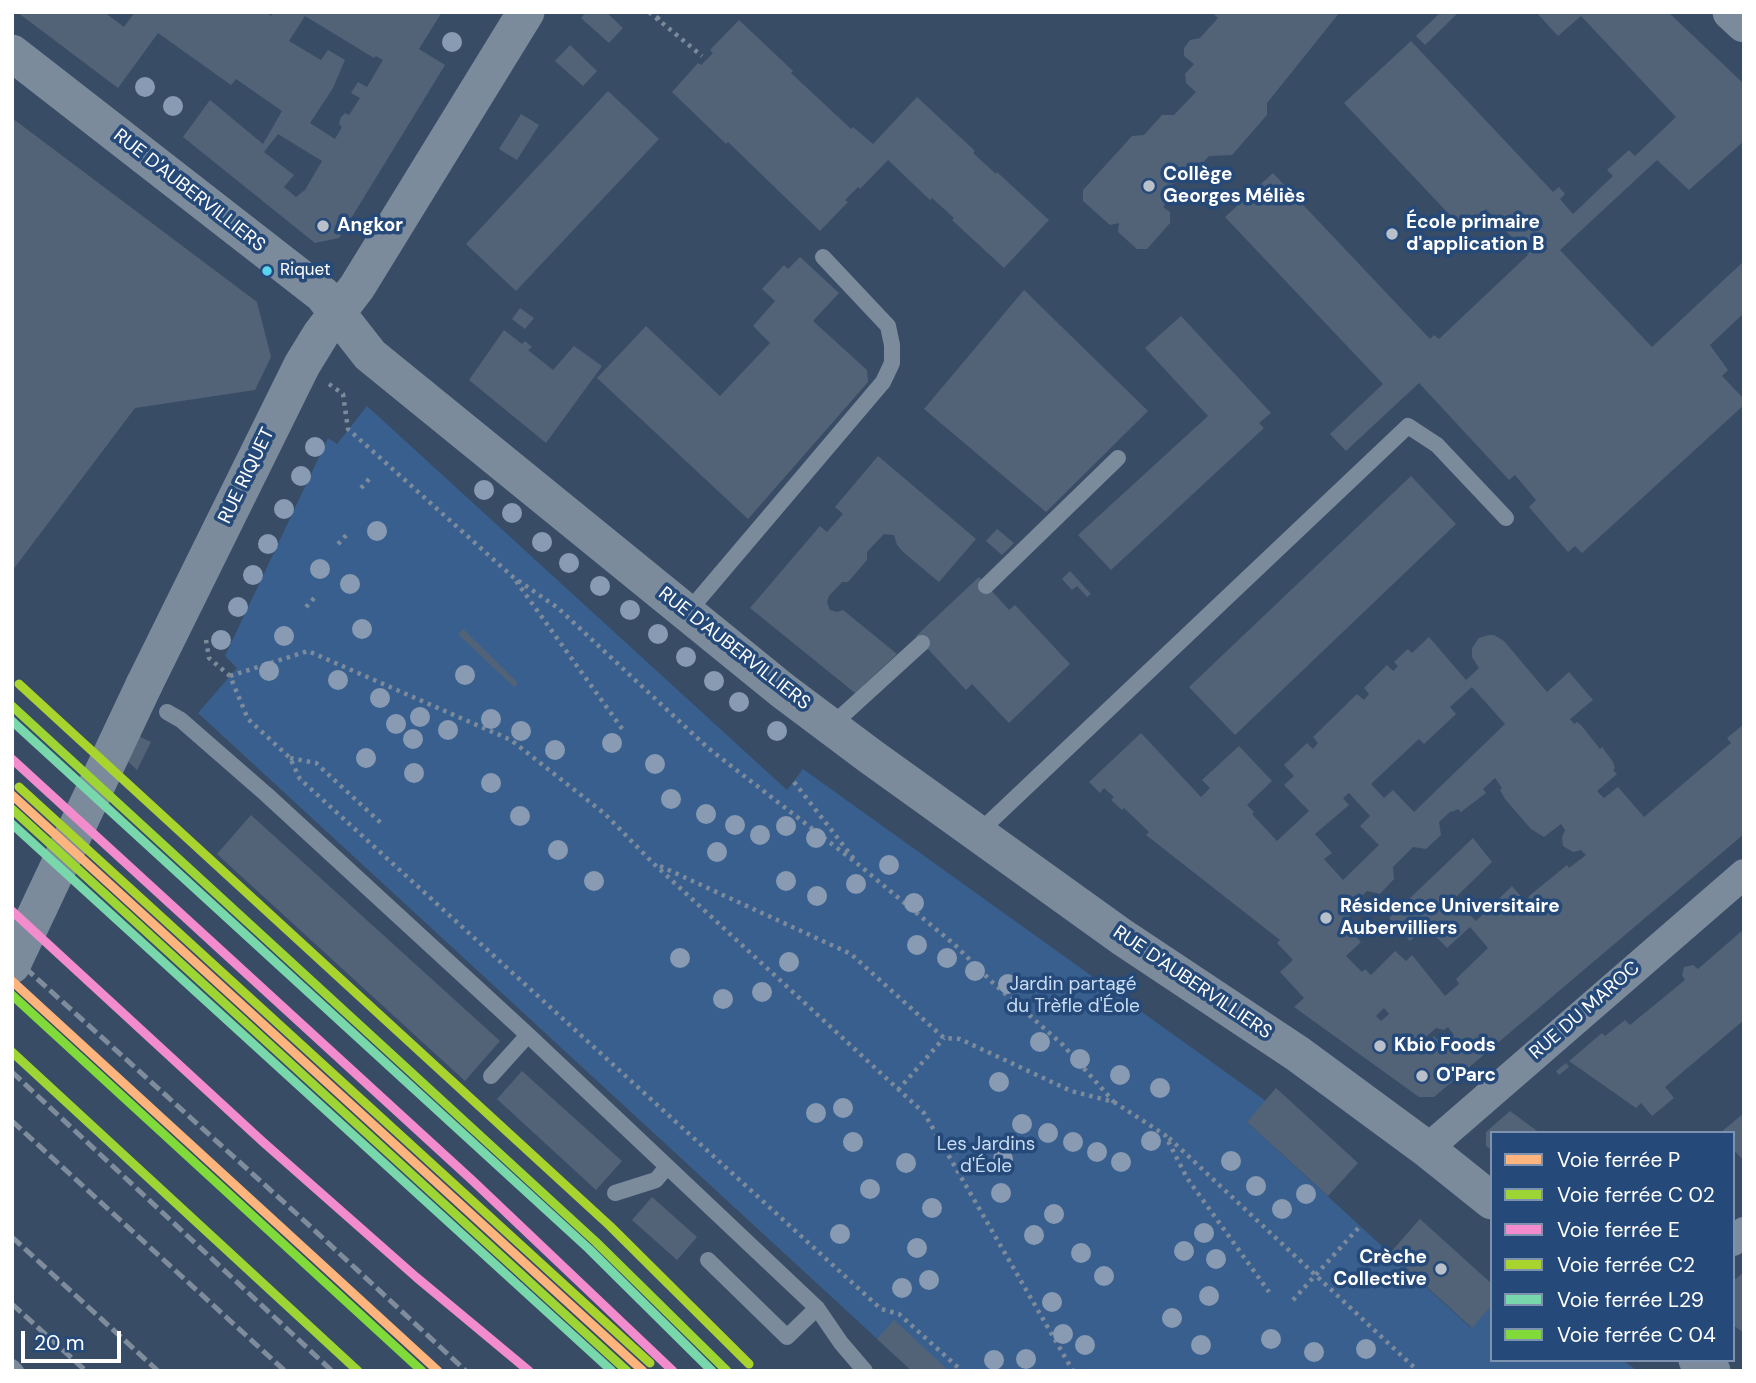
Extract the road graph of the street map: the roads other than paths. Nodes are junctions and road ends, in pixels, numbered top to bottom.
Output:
1 (526, 12) edge
2 (1731, 12) edge
3 (1744, 24) edge
4 (12, 53) edge
5 (823, 257) dead end
6 (336, 314) junction
7 (1118, 458) dead end
8 (1506, 518) dead end
9 (986, 586) dead end
10 (687, 613) junction
11 (922, 643) dead end
12 (156, 698) junction
13 (832, 725) junction
14 (977, 834) junction
15 (1744, 874) edge
16 (12, 965) edge
17 (528, 1035) junction
18 (491, 1076) dead end
19 (1427, 1149) junction
20 (666, 1168) junction
21 (615, 1193) dead end
22 (1490, 1198) edge
23 (708, 1260) dead end
24 (817, 1308) junction
25 (12, 1367) edge
26 (16, 1371) edge
27 (865, 1371) edge

1 - 6 street, RUE RIQUET
2 - 3 street
4 - 6 street, RUE D'AUBERVILLIERS
5 - 10 lane
6 - 10 street, RUE D'AUBERVILLIERS
6 - 12 street, RUE RIQUET
7 - 9 lane
8 - 14 lane
10 - 13 street, RUE D'AUBERVILLIERS
11 - 13 lane
12 - 16 street, RUE RIQUET, bridge
12 - 17 lane
13 - 14 street, RUE D'AUBERVILLIERS
14 - 19 street, RUE D'AUBERVILLIERS
15 - 19 street, RUE DU MAROC
17 - 18 lane
17 - 20 lane
19 - 22 street, RUE D'AUBERVILLIERS
20 - 21 lane
20 - 24 lane
23 - 24 lane
24 - 27 lane
25 - 26 lane

